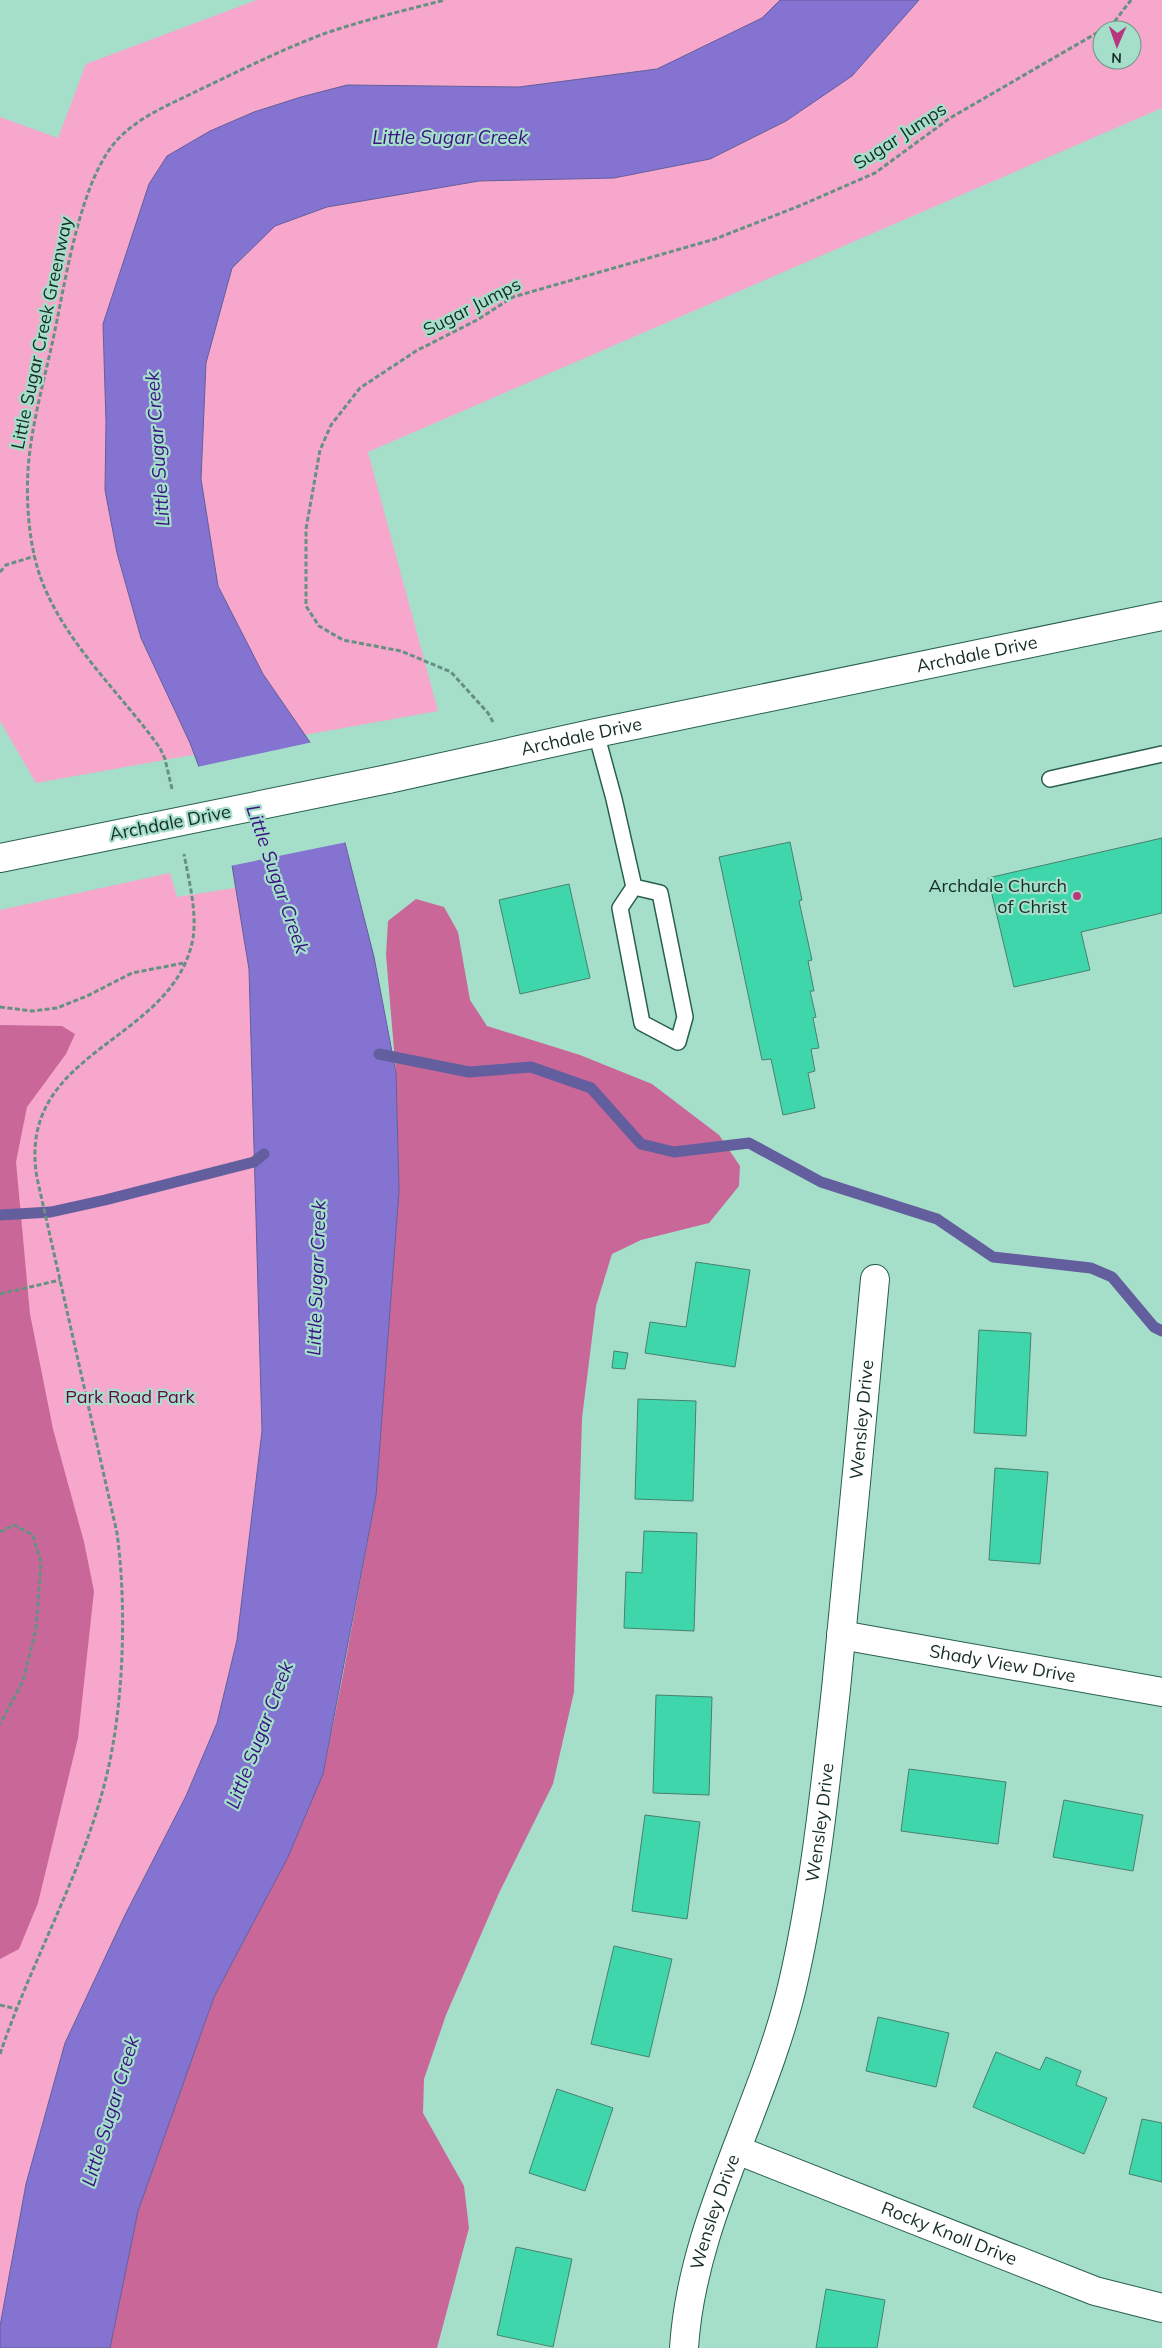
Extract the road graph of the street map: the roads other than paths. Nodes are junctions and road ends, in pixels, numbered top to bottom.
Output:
1 (1162, 616) edge
2 (596, 733) junction
3 (1162, 754) edge
4 (1050, 779) dead end
5 (0, 858) edge
6 (634, 887) junction
7 (875, 1279) dead end
8 (841, 1635) junction
9 (1162, 1692) edge
10 (738, 2150) junction
11 (1162, 2308) edge
12 (684, 2348) edge

1 - 2 street, Archdale Drive
2 - 5 street, Archdale Drive, bridge
2 - 6 lane
3 - 4 lane
6 - 6 lane
7 - 8 street, Wensley Drive
8 - 9 street, Shady View Drive
8 - 10 street, Wensley Drive
10 - 11 street, Rocky Knoll Drive
10 - 12 street, Wensley Drive

